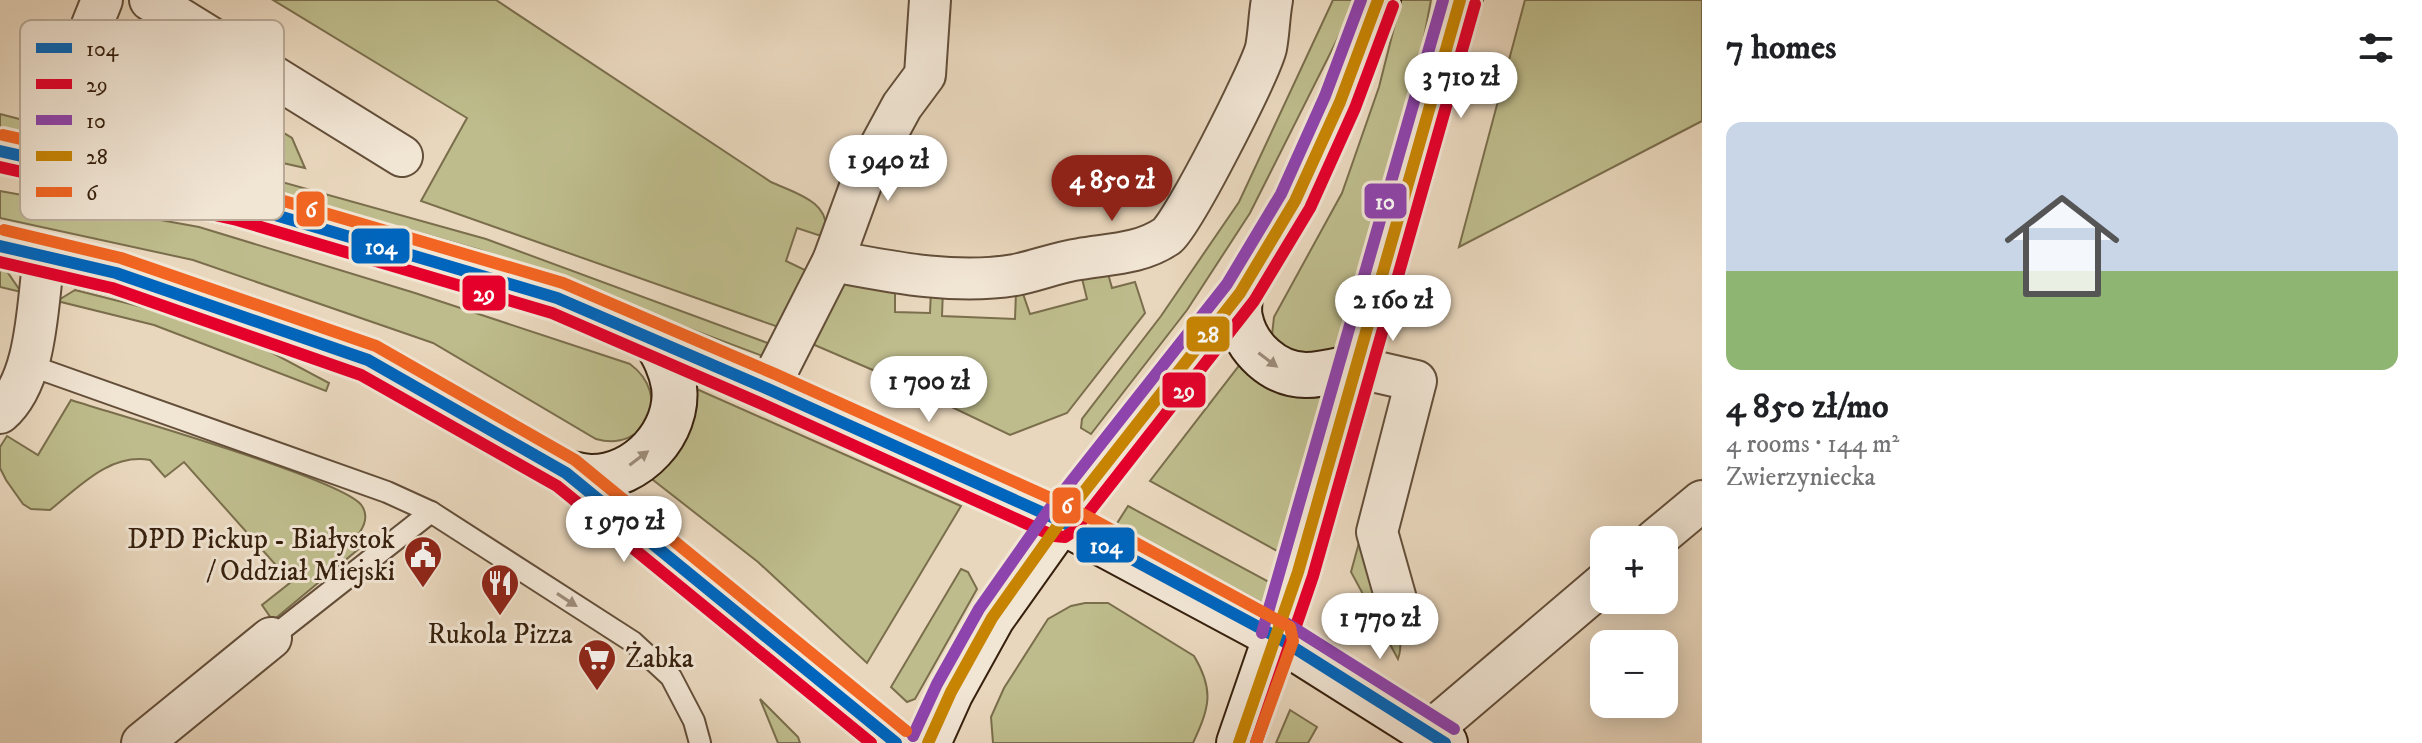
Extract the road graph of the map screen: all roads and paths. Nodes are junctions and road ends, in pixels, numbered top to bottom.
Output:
1 (102, 0) edge
2 (150, 0) edge
3 (930, 0) edge
4 (1272, 0) edge
5 (1378, 0) edge
6 (1460, 0) edge
7 (94, 20) edge
8 (182, 20) edge
9 (284, 83) edge
10 (0, 151) edge
11 (20, 155) edge
12 (402, 156) dead end
13 (284, 218) edge
14 (0, 246) edge
15 (44, 257) junction
16 (833, 261) junction
17 (1240, 293) junction
18 (655, 340) junction
19 (29, 365) junction
20 (1355, 367) junction
21 (768, 389) junction
22 (0, 413) edge
23 (566, 473) junction
24 (1702, 501) edge
25 (431, 512) junction
26 (1061, 521) junction
27 (1672, 526) edge
28 (1590, 596) edge
29 (1397, 603) dead end
30 (1277, 637) junction
31 (271, 638) joint
32 (1437, 738) edge
33 (142, 743) edge
34 (700, 743) edge
35 (896, 743) edge
36 (928, 743) edge
37 (1239, 743) edge

1 - 7 street
2 - 8 street
3 - 16 street
4 - 16 street
5 - 17 main road
6 - 20 main road
9 - 12 street
10 - 11 main road
13 - 18 main road
14 - 15 main road
15 - 19 street
15 - 23 main road
16 - 21 street
17 -> 20 main road
17 - 26 main road
18 - 21 main road
23 -> 18 main road
19 - 22 street
19 - 25 lane
20 - 29 street
20 - 30 main road
21 - 26 main road
23 - 35 main road
24 - 27 street
25 - 31 lane
25 -> 34 lane
26 - 30 main road
26 - 36 main road
28 - 32 street
30 - 32 main road
30 - 37 main road
31 - 33 street

